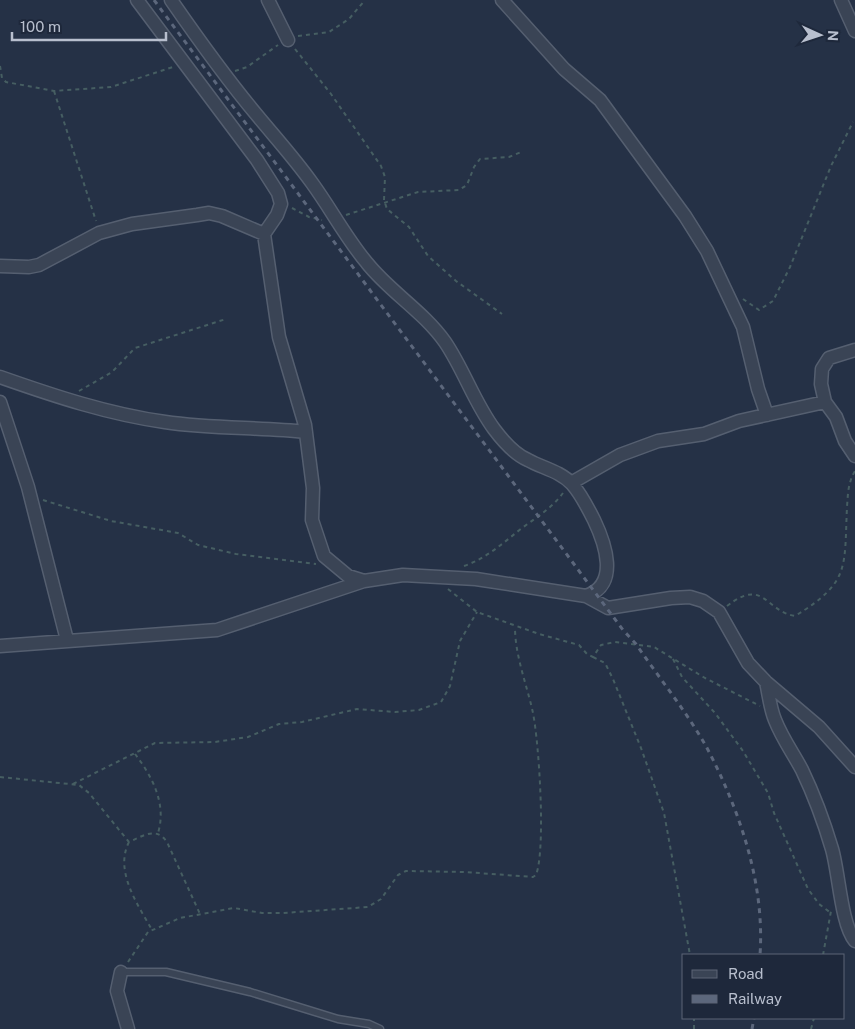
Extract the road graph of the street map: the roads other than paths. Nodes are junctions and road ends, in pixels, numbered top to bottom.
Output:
1 (137, 0) edge
2 (171, 0) edge
3 (268, 0) edge
4 (502, 0) edge
5 (841, 0) edge
6 (855, 31) edge
7 (288, 40) road end
8 (264, 234) junction
9 (0, 266) edge
10 (855, 350) edge
11 (0, 377) edge
12 (0, 402) edge
13 (824, 402) junction
14 (767, 415) junction
15 (306, 432) junction
16 (855, 456) edge
17 (571, 483) junction
18 (364, 581) junction
19 (586, 596) junction
20 (67, 640) junction
21 (0, 646) edge
22 (766, 682) junction
23 (855, 767) edge
24 (855, 941) edge
25 (121, 972) joint
26 (128, 1029) edge
27 (380, 1029) edge

1 - 8 street
2 - 17 street
3 - 7 street
4 - 14 street
5 - 6 street
8 - 9 street
8 - 15 street
10 - 13 street
11 - 15 street
12 - 20 street
13 - 14 street
13 - 16 street
14 - 17 street
15 - 18 street
17 - 19 street
18 - 19 street
18 - 20 street
19 - 22 street
20 - 21 street
22 - 23 street
22 - 24 street
25 - 26 street
25 - 27 lane

